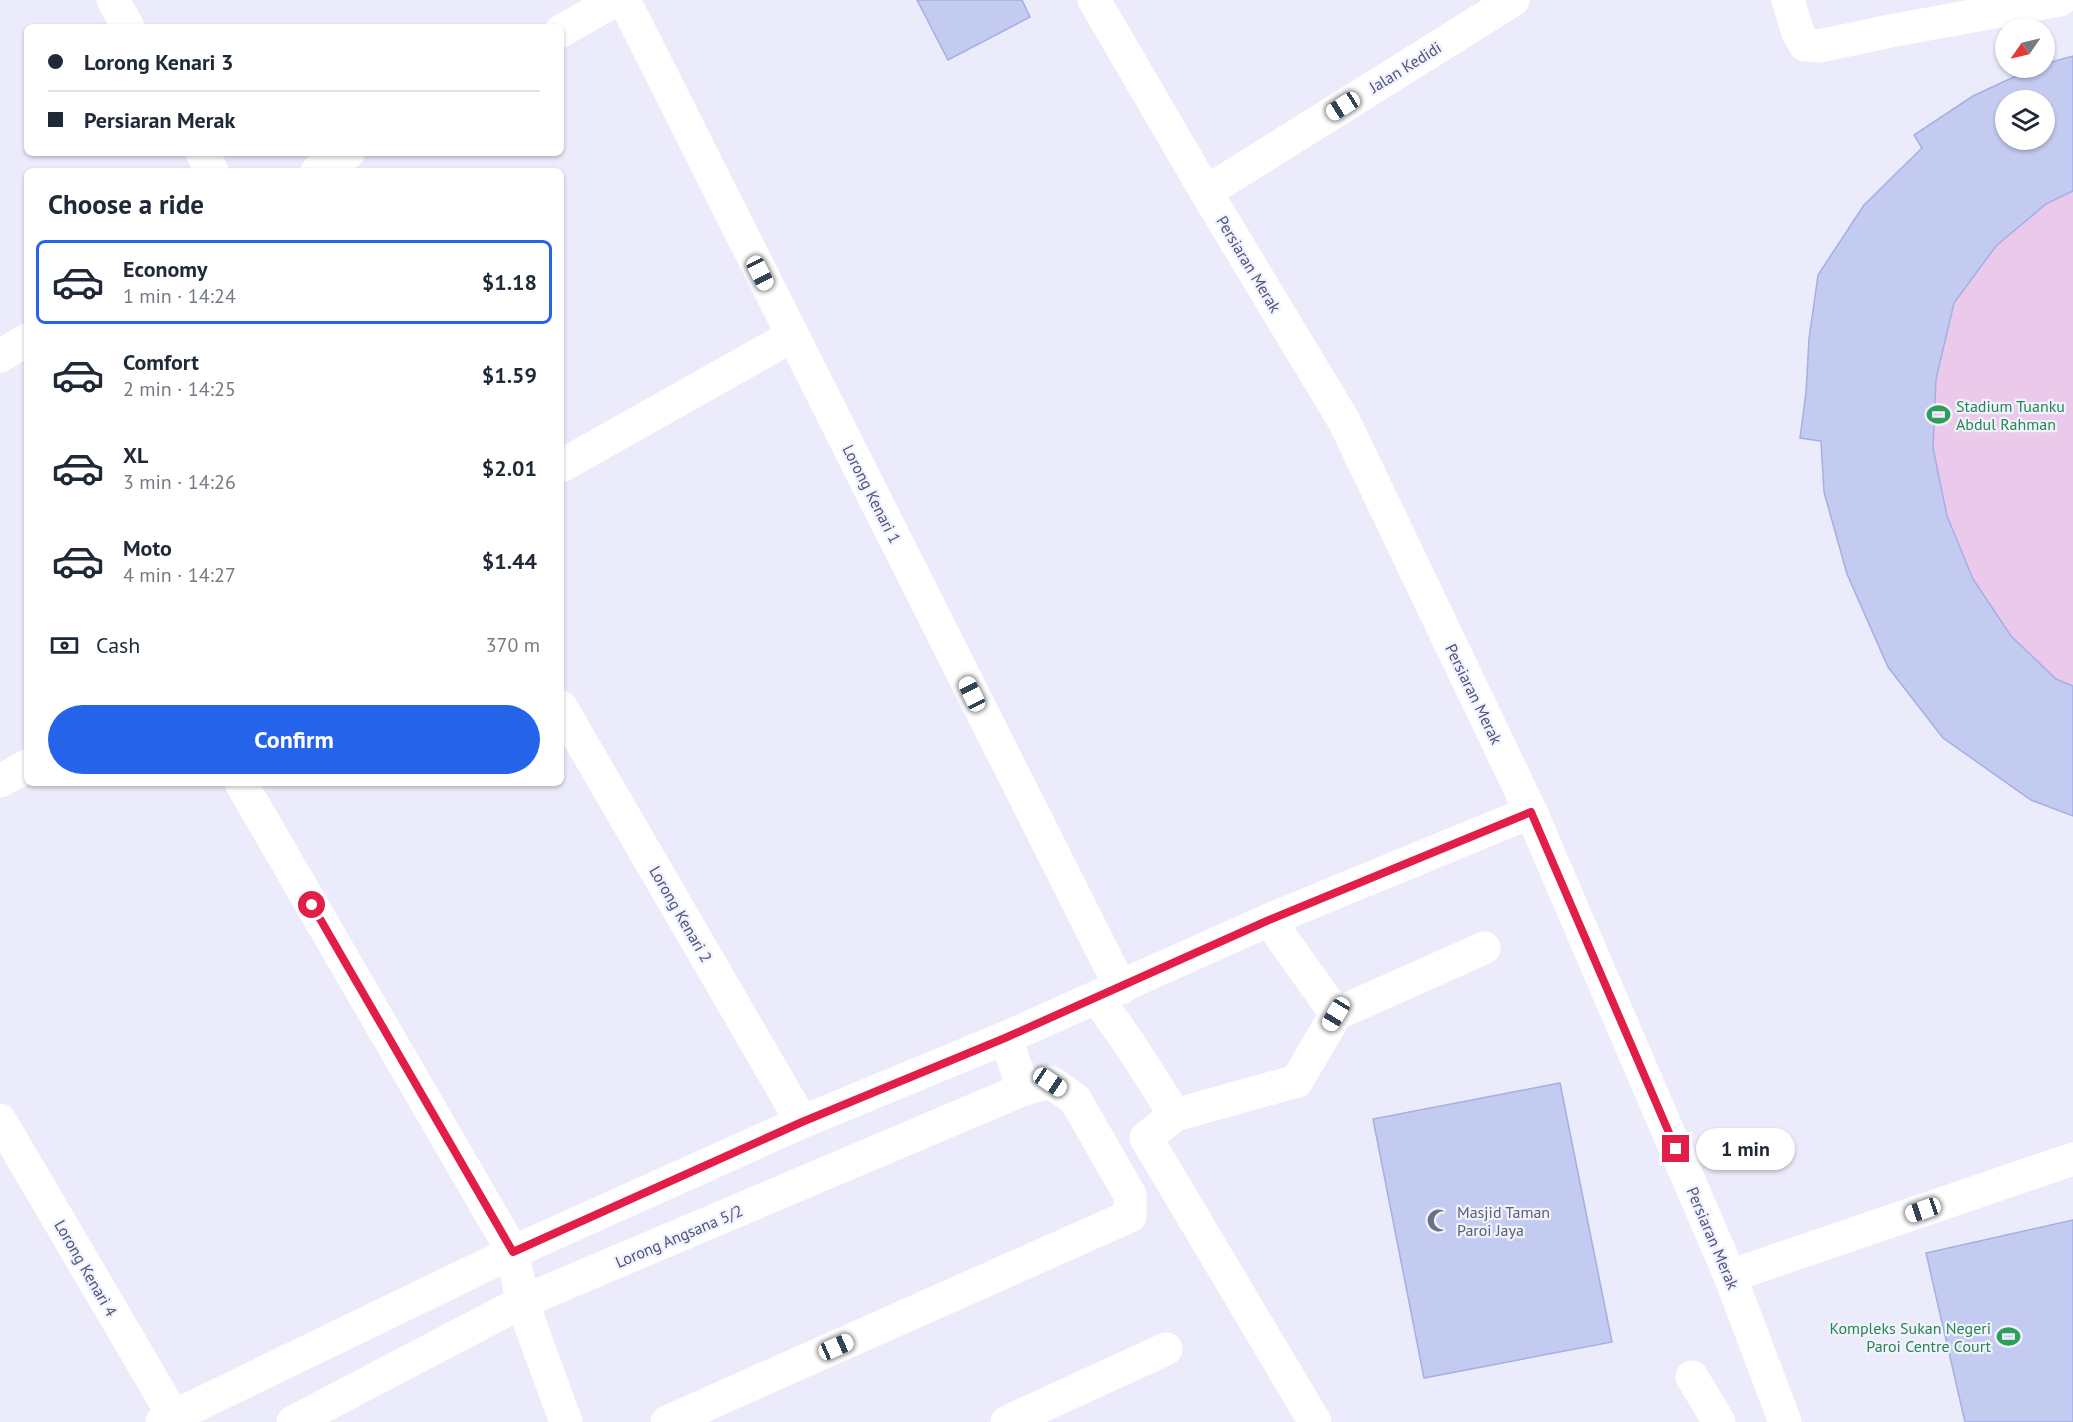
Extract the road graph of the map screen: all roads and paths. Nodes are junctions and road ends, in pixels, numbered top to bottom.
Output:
1 (113, 0) edge
2 (616, 0) edge
3 (624, 0) edge
4 (1094, 0) edge
5 (1788, 0) edge
6 (2060, 0) edge
7 (1503, 2) edge
8 (126, 24) edge
9 (564, 29) edge
10 (343, 156) edge
11 (322, 168) edge
12 (1206, 192) junction
13 (792, 336) junction
14 (24, 342) edge
15 (0, 356) edge
16 (564, 464) edge
17 (564, 712) edge
18 (24, 767) edge
19 (0, 781) edge
20 (243, 786) edge
21 (1531, 812) junction
22 (1269, 920) junction
23 (1484, 948) dead end
24 (1109, 993) junction
25 (1336, 1014) junction
26 (1005, 1038) junction
27 (1024, 1089) junction
28 (1175, 1115) junction
29 (0, 1120) edge
30 (802, 1122) junction
31 (2073, 1159) edge
32 (513, 1252) junction
33 (1730, 1276) junction
34 (522, 1302) junction
35 (1166, 1348) dead end
36 (1692, 1377) dead end
37 (167, 1419) edge
38 (292, 1422) edge
39 (566, 1422) edge
40 (667, 1422) edge
41 (1007, 1422) edge
42 (1315, 1422) edge
43 (1719, 1422) edge
44 (1785, 1422) edge

1 - 8 street
2 - 9 street
3 - 13 street, Lorong Kenari 1
4 - 12 street, Persiaran Merak
5 - 6 street
7 - 12 street, Jalan Kedidi
10 - 11 street
12 - 21 street, Persiaran Merak
13 - 16 street
13 - 24 street, Lorong Kenari 1
14 - 15 street
17 - 30 street, Lorong Kenari 2
18 - 19 street
20 - 32 street
21 - 22 street
21 - 33 street, Persiaran Merak
22 - 24 street
22 - 25 street
23 - 25 street
24 - 26 street
24 - 28 street, Lorong Kenari 1
25 - 28 street
26 - 27 street
26 - 30 street
27 - 34 street, Lorong Angsana 5/2
27 - 40 street, Lorong Angsana 5/2
28 - 42 street
29 - 37 street, Lorong Kenari 4
30 - 32 street
31 - 33 street
32 - 34 street
32 - 37 street
33 - 44 street, Persiaran Merak
34 - 38 street, Lorong Angsana 5/2
34 - 39 street
35 - 41 street
36 - 43 street

